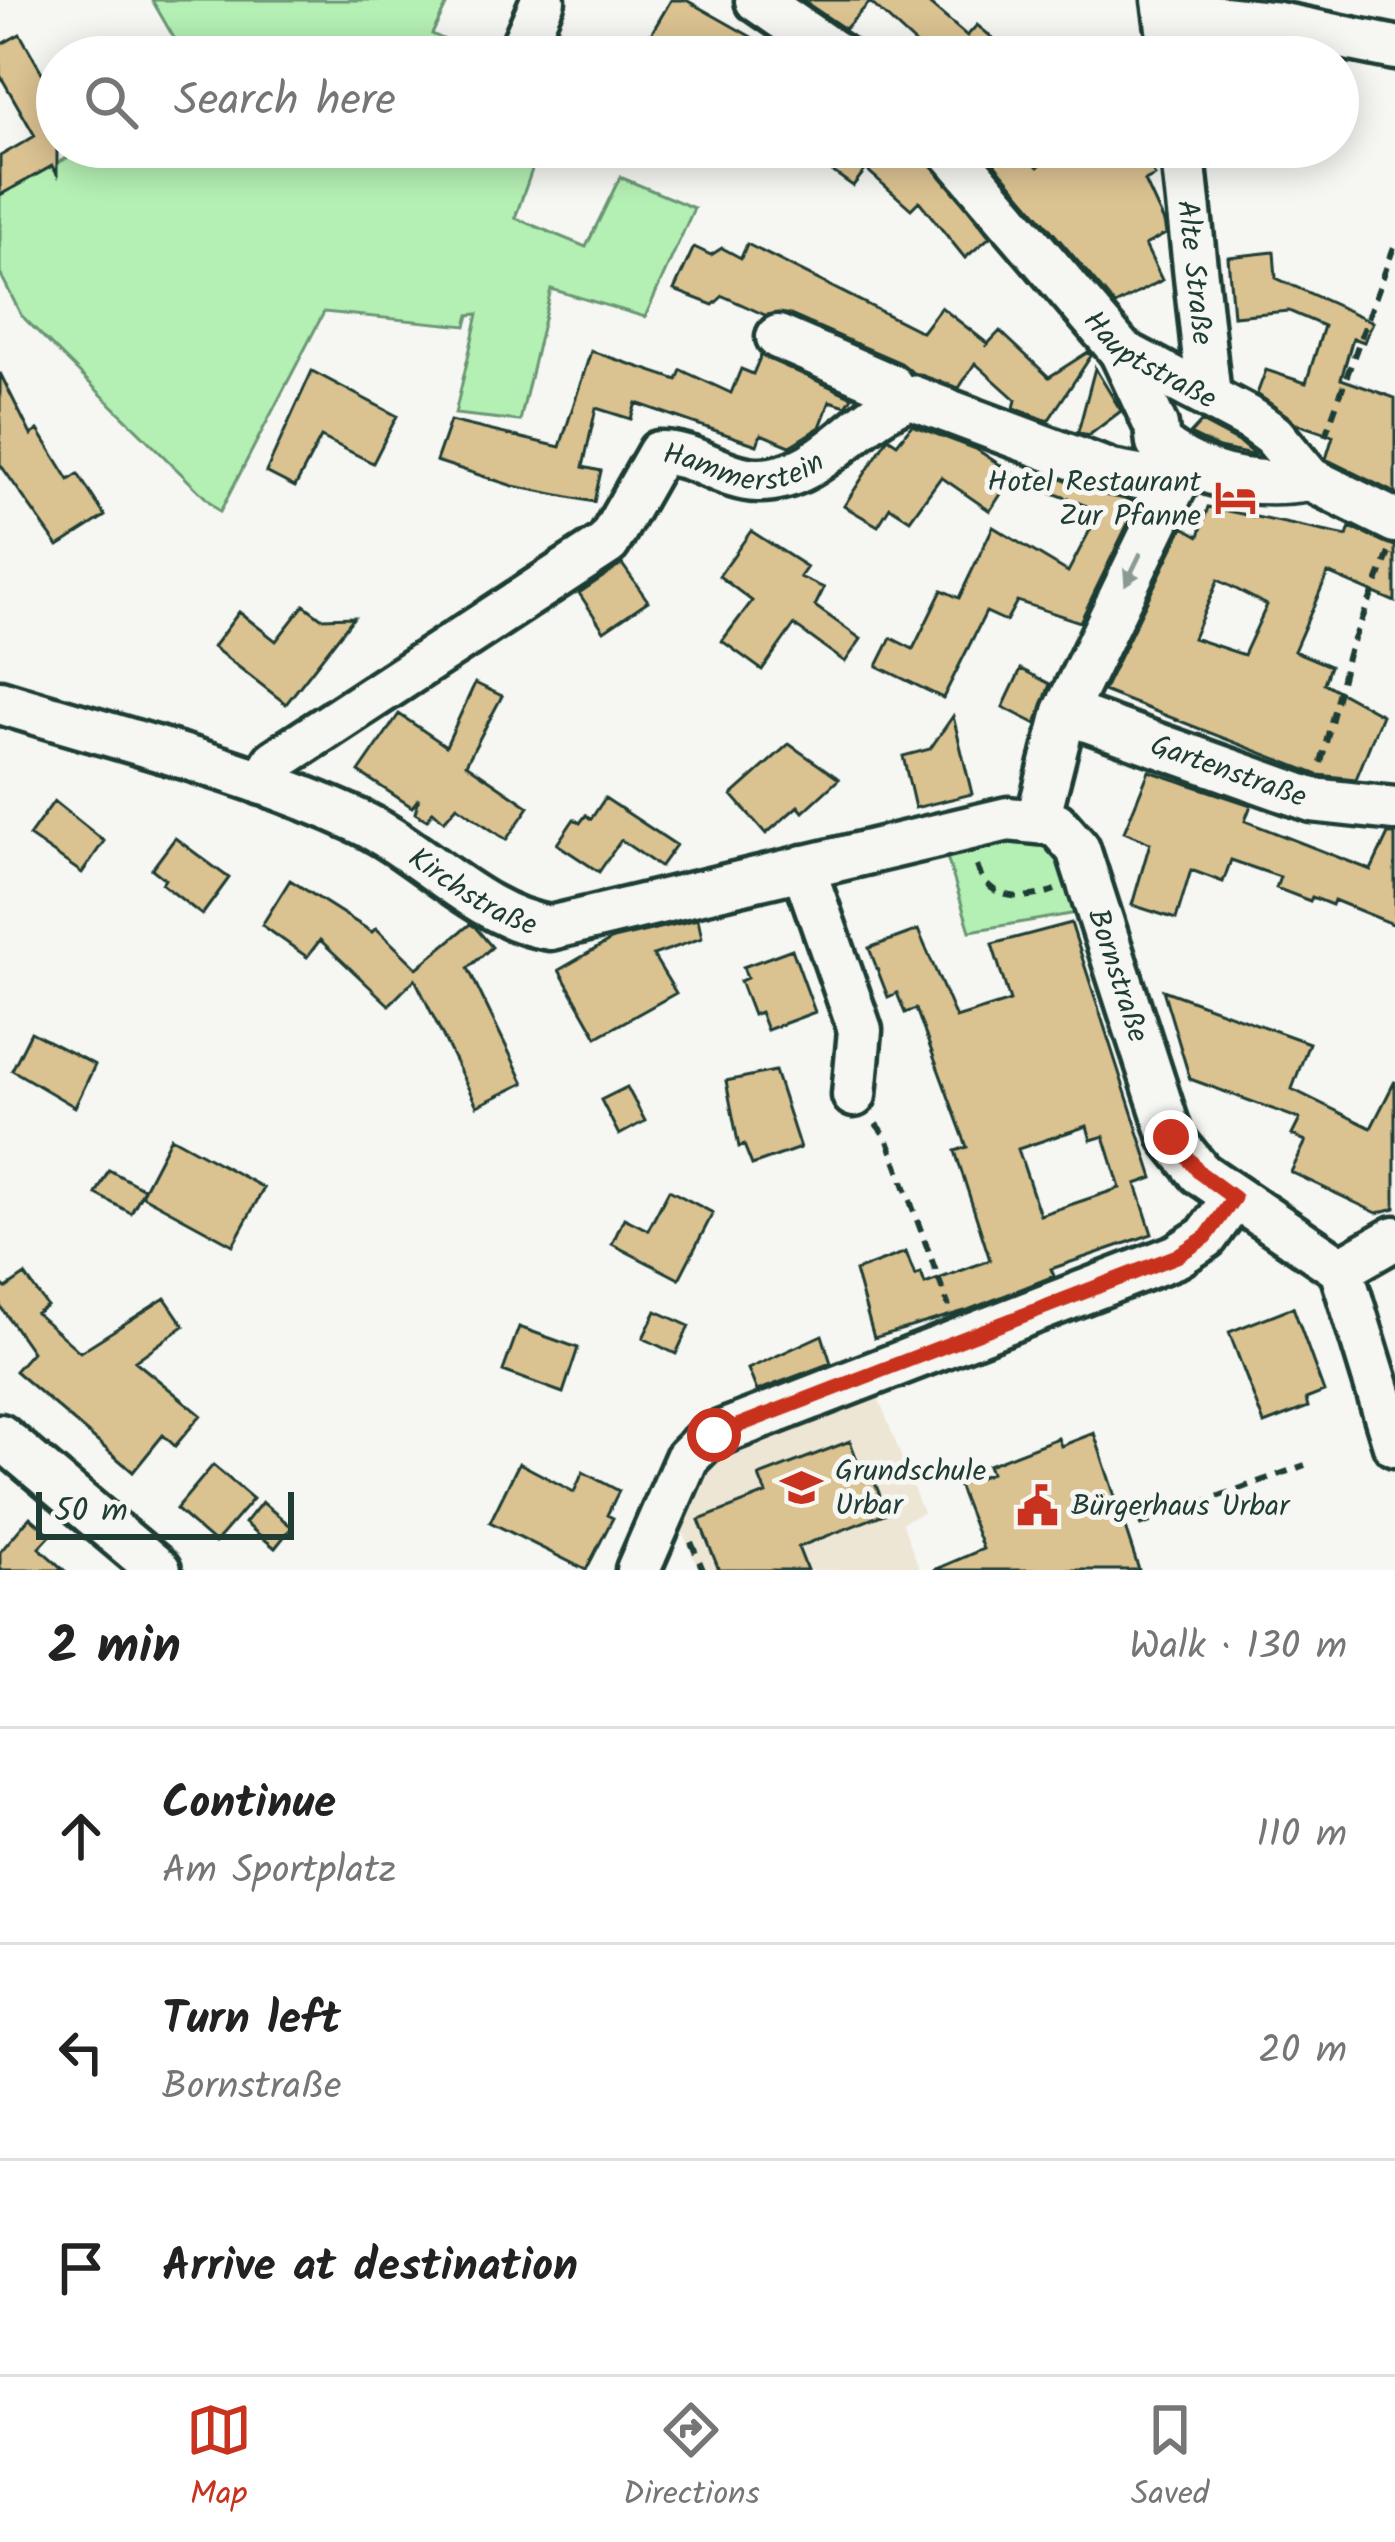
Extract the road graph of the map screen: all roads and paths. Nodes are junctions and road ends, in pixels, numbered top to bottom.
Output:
1 (543, 0) edge
2 (757, 0) edge
3 (1166, 6) edge
4 (527, 36) edge
5 (809, 36) edge
6 (1170, 36) edge
7 (1336, 36) edge
8 (1359, 41) edge
9 (1395, 48) edge
10 (965, 168) edge
11 (1184, 168) edge
12 (1395, 244) edge
13 (778, 337) dead end
14 (1121, 351) junction
15 (1209, 397) junction
16 (899, 401) junction
17 (1180, 474) junction
18 (1310, 479) junction
19 (1395, 521) edge
20 (1395, 539) edge
21 (0, 702) edge
22 (1064, 712) junction
23 (262, 783) junction
24 (1312, 800) junction
25 (1395, 809) edge
26 (1038, 818) junction
27 (967, 828) junction
28 (803, 867) junction
29 (1087, 880) junction
30 (854, 1095) joint
31 (1234, 1198) junction
32 (1395, 1238) edge
33 (1341, 1269) junction
34 (961, 1338) junction
35 (0, 1436) edge
36 (1395, 1445) edge
37 (1305, 1465) dead end
38 (1139, 1525) dead end
39 (159, 1570) edge
40 (638, 1570) edge

1 - 4 street
2 - 5 street
3 - 6 street
3 - 7 street
8 - 9 street
10 - 14 street, Hauptstraße
11 - 15 street, Alte Straße
12 - 18 path
13 - 16 street
14 - 15 street, Hauptstraße
14 - 17 street
15 - 18 street, Hauptstraße
16 - 17 street
16 - 23 street, Hammerstein
17 - 18 street
17 -> 22 street
18 - 19 street, Hauptstraße
20 - 24 path
21 - 23 street, Kirchstraße
22 - 24 street, Gartenstraße
22 - 26 street
23 - 28 street, Kirchstraße
24 - 25 street, Gartenstraße
26 - 27 street, Kirchstraße
26 - 29 street, Bornstraße
27 - 28 street, Kirchstraße
27 - 29 path
28 - 30 street
29 - 31 street, Bornstraße
30 - 34 path
31 - 33 street, Bornstraße
31 - 34 street
32 - 33 street
33 - 36 street
34 - 40 street
35 - 39 street
37 - 38 path

